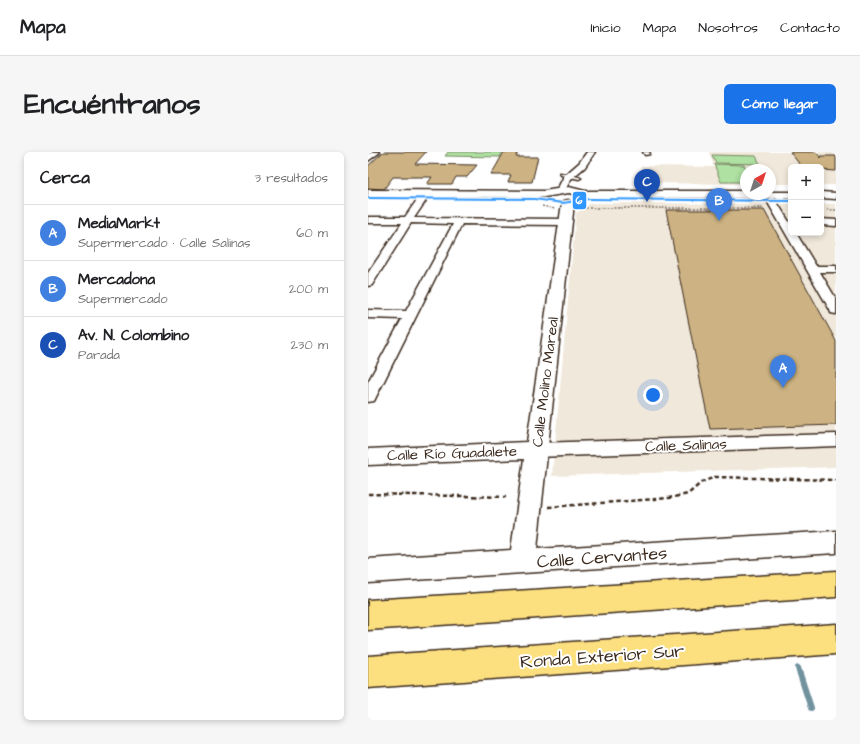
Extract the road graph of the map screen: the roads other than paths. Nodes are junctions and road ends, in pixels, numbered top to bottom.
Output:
1 (368, 152) edge
2 (376, 152) edge
3 (591, 152) edge
4 (368, 159) edge
5 (575, 175) junction
6 (368, 193) edge
7 (788, 195) edge
8 (824, 195) edge
9 (836, 196) edge
10 (368, 198) edge
11 (422, 199) junction
12 (567, 200) junction
13 (824, 201) edge
14 (836, 201) edge
15 (788, 202) edge
16 (773, 204) junction
17 (368, 220) edge
18 (407, 221) junction
19 (459, 221) junction
20 (787, 222) edge
21 (824, 222) edge
22 (836, 223) edge
23 (812, 269) junction
24 (836, 270) edge
25 (368, 282) edge
26 (836, 310) edge
27 (368, 314) edge
28 (411, 315) junction
29 (368, 397) edge
30 (836, 440) edge
31 (536, 450) junction
32 (368, 457) edge
33 (836, 542) edge
34 (522, 562) junction
35 (368, 571) edge
36 (836, 584) edge
37 (368, 615) edge
38 (836, 639) edge
39 (368, 672) edge

1 - 2 street
2 - 4 street
3 - 5 street
5 - 12 street
5 - 12 street
6 - 12 street
7 - 12 street
8 - 9 street
10 - 11 street
11 - 12 street
11 - 18 street
12 - 16 street
12 - 19 street
12 - 31 street, Calle Molino Mareal
13 - 14 street
15 - 16 street
16 - 20 street
17 - 18 street
18 - 19 street
18 - 25 street
19 - 28 street
20 - 23 street
21 - 22 street
23 - 24 street
23 - 26 street
27 - 28 street
28 - 29 street
30 - 31 street, Calle Salinas
31 - 32 street, Calle Río Guadalete
31 - 34 street, Calle Molino Mareal
33 - 34 street, Calle Cervantes
34 - 35 street, Calle Cervantes
36 - 37 highway
38 - 39 highway, Ronda Exterior Sur

